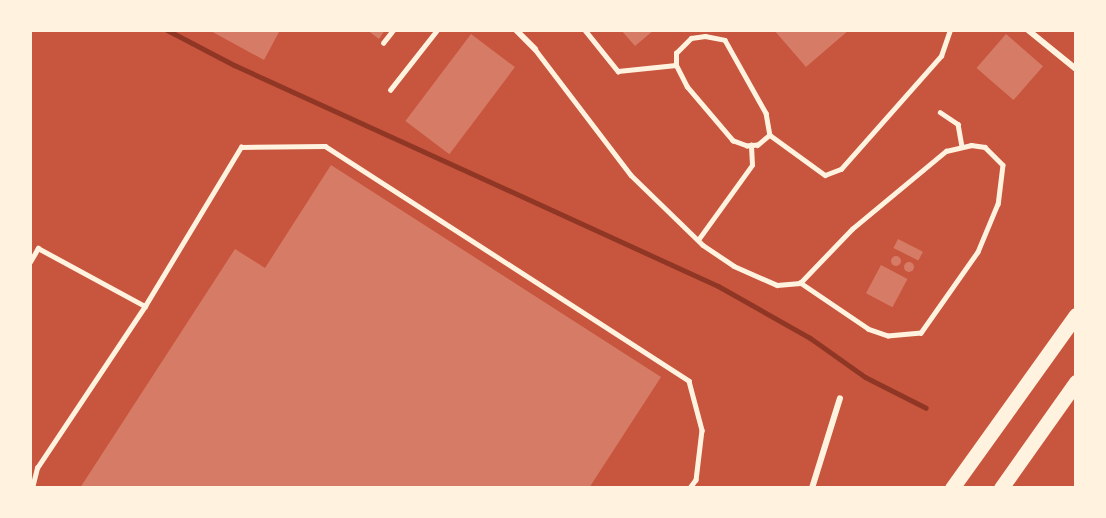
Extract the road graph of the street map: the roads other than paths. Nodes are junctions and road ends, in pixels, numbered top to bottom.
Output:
1 (393, 30) edge
2 (437, 30) edge
3 (516, 30) edge
4 (585, 30) edge
5 (950, 30) edge
6 (1028, 30) edge
7 (383, 43) dead end
8 (535, 49) joint
9 (676, 65) junction
10 (1076, 69) edge
11 (390, 90) dead end
12 (940, 112) dead end
13 (770, 135) junction
14 (751, 146) junction
15 (962, 147) junction
16 (698, 240) junction
17 (30, 262) edge
18 (800, 283) junction
19 (145, 306) junction
20 (1076, 315) edge
21 (1076, 382) edge
22 (840, 398) dead end
23 (32, 488) edge
24 (690, 488) edge
25 (812, 488) edge
26 (952, 488) edge
27 (1001, 488) edge

1 - 7 lane
2 - 11 lane
3 - 8 street
4 - 9 lane
5 - 13 lane
6 - 10 street
8 - 16 lane
9 - 13 lane
9 - 14 lane
12 - 15 lane
13 - 14 lane
14 - 16 lane
15 - 18 lane
15 - 18 lane
16 - 18 lane
17 - 19 lane
19 - 23 lane
19 - 24 lane
20 - 26 highway
21 - 27 highway
22 - 25 street

